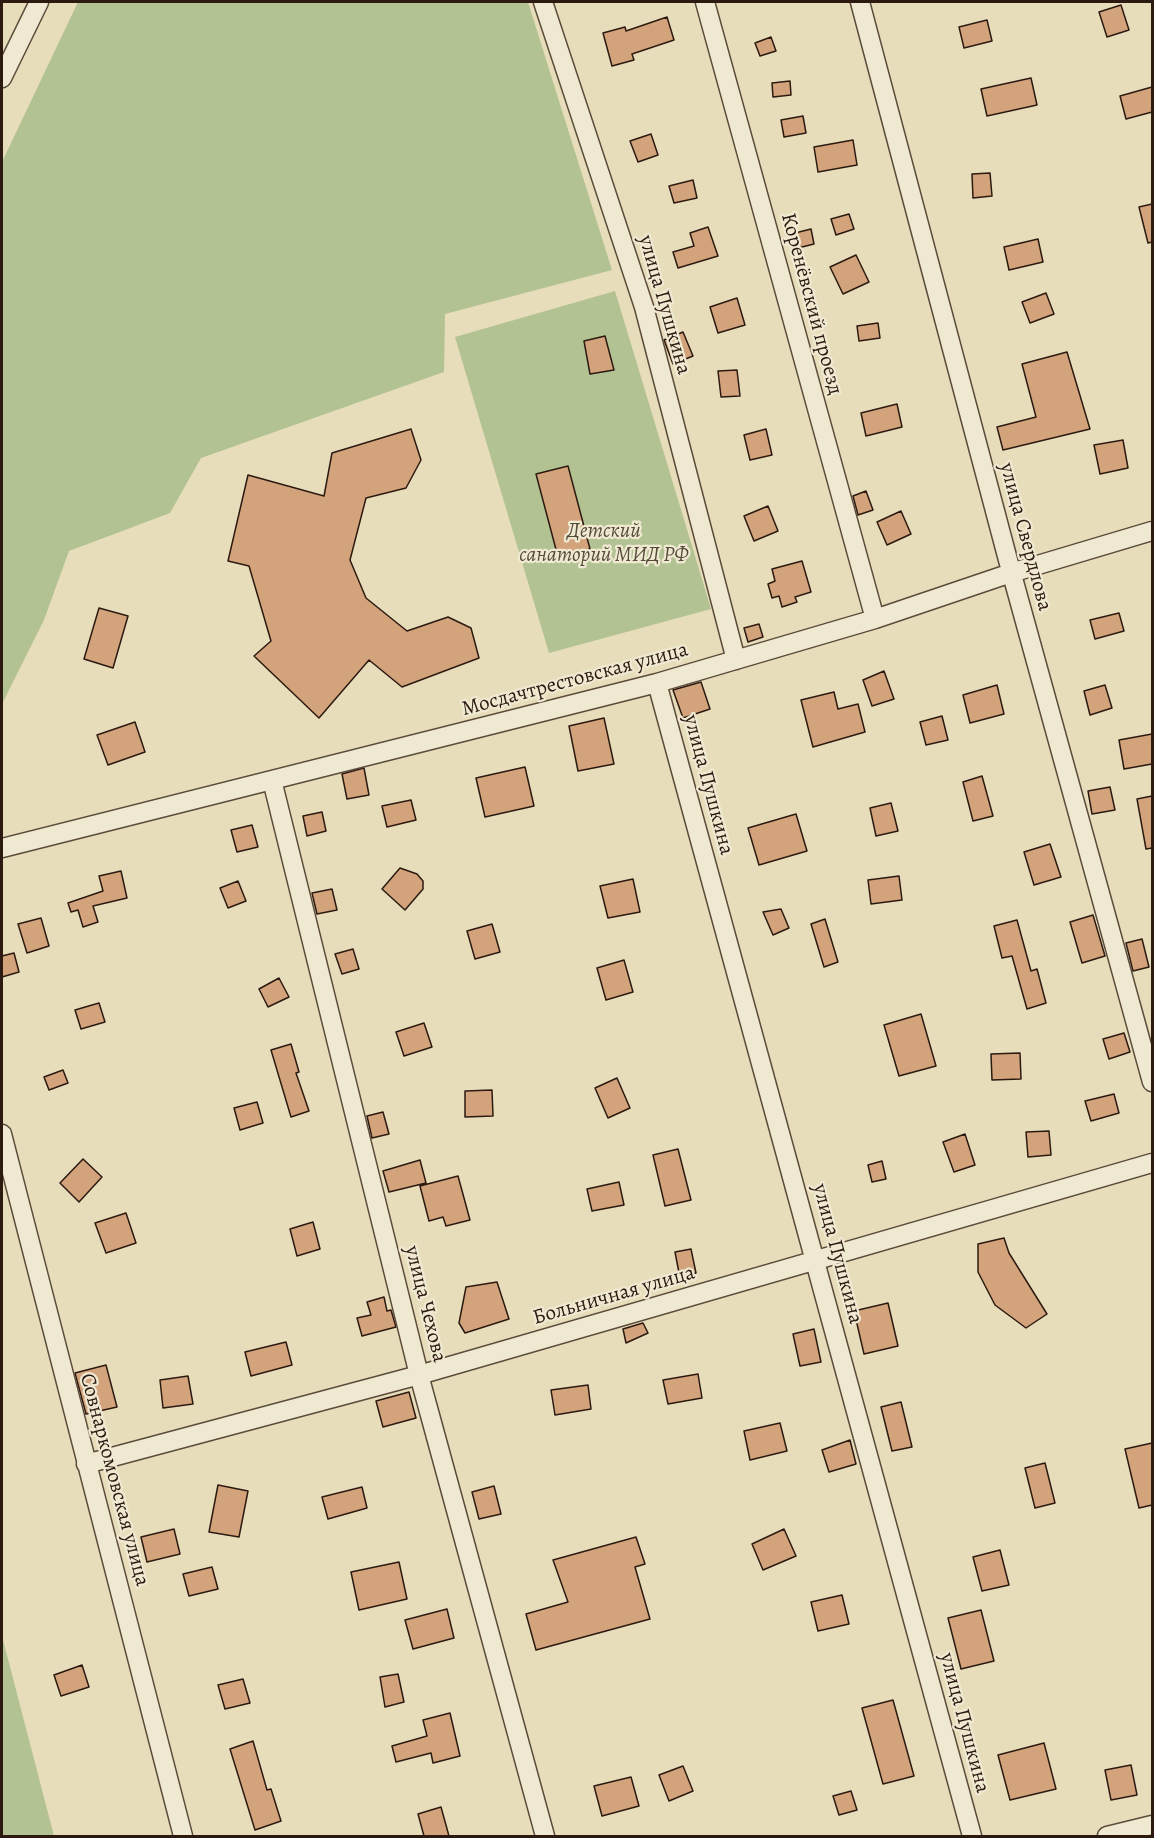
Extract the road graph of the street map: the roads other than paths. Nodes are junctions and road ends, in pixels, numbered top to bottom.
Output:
1 (39, 2) edge
2 (543, 2) edge
3 (705, 2) edge
4 (860, 2) edge
5 (2, 78) edge
6 (1152, 531) edge
7 (1011, 573) junction
8 (875, 619) junction
9 (736, 660) junction
10 (657, 683) junction
11 (272, 780) junction
12 (2, 848) edge
13 (1152, 1082) edge
14 (2, 1134) edge
15 (1152, 1163) edge
16 (816, 1262) junction
17 (419, 1374) junction
18 (86, 1464) junction
19 (1152, 1825) edge
20 (183, 1836) edge
21 (545, 1836) edge
22 (972, 1836) edge
23 (1107, 1836) edge

1 - 5 street
2 - 9 street, улица Пушкина
3 - 8 street, Коренёвский проезд
4 - 7 street, улица Свердлова
6 - 7 street, Мосдачтрестовская улица
7 - 8 street, Мосдачтрестовская улица
7 - 13 street, улица Свердлова
8 - 9 street, Мосдачтрестовская улица
9 - 10 street, Мосдачтрестовская улица
10 - 11 street, Мосдачтрестовская улица
10 - 16 street, улица Пушкина
11 - 12 street, Мосдачтрестовская улица
11 - 17 street, улица Чехова
14 - 18 street, Совнаркомовская улица
15 - 16 street, Больничная улица
16 - 17 street, Больничная улица
16 - 22 street, улица Пушкина
17 - 18 street, Больничная улица
17 - 21 street, улица Чехова
18 - 20 street, Совнаркомовская улица
19 - 23 street

